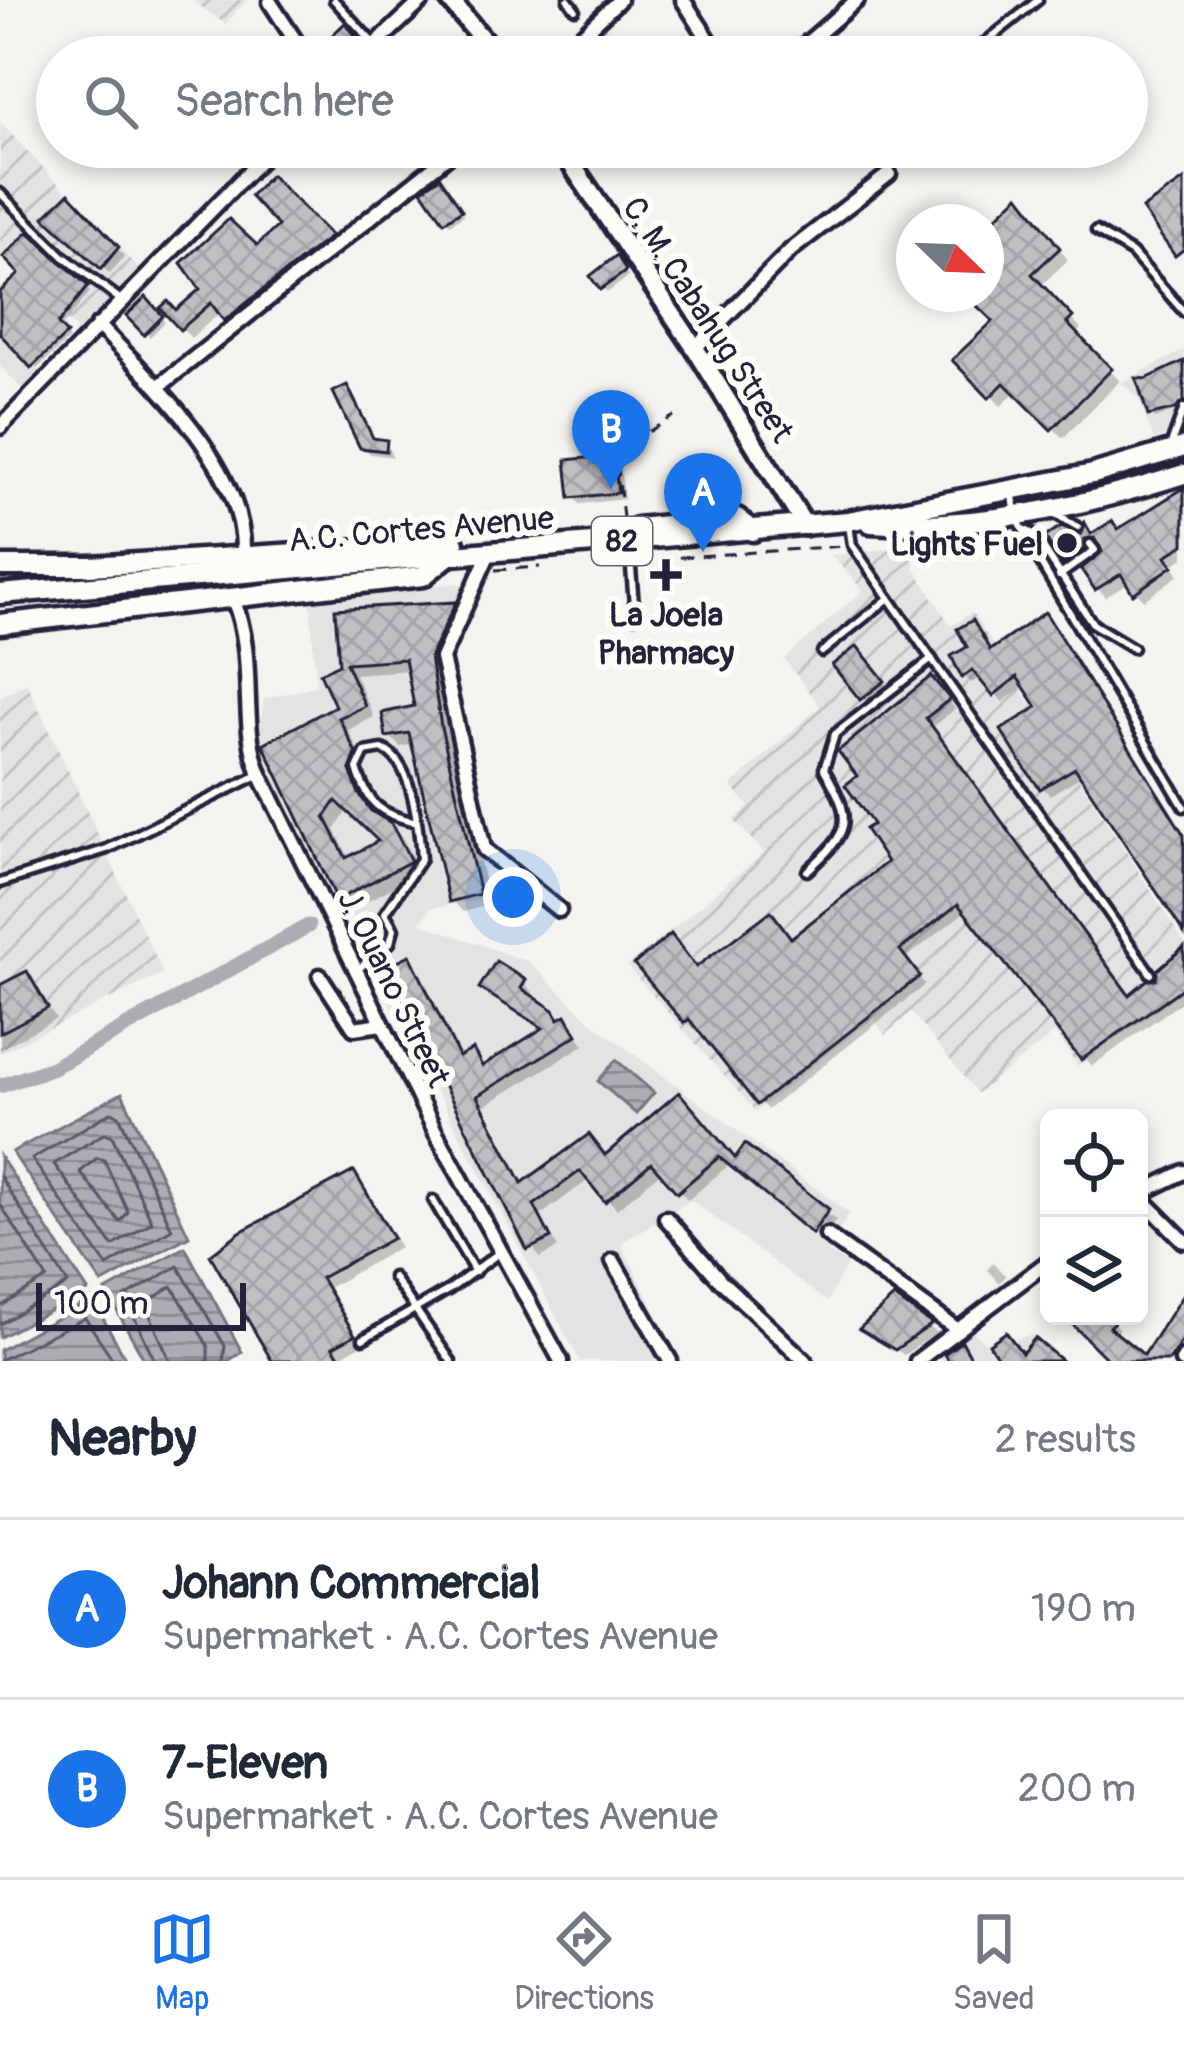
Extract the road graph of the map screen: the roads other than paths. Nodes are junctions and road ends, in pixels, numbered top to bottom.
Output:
1 (334, 0) edge
2 (423, 0) edge
3 (450, 0) edge
4 (568, 0) edge
5 (619, 0) edge
6 (682, 0) edge
7 (857, 0) edge
8 (1038, 0) edge
9 (269, 2) edge
10 (575, 9) dead end
11 (292, 36) edge
12 (367, 36) edge
13 (385, 36) edge
14 (480, 36) edge
15 (582, 36) edge
16 (706, 36) edge
17 (815, 36) edge
18 (993, 36) edge
19 (252, 168) edge
20 (433, 168) edge
21 (574, 168) edge
22 (889, 174) dead end
23 (0, 193) edge
24 (1096, 230) dead end
25 (122, 301) junction
26 (1184, 312) edge
27 (98, 325) junction
28 (695, 348) junction
29 (158, 387) junction
30 (1184, 408) edge
31 (0, 427) edge
32 (1176, 450) edge
33 (1184, 474) edge
34 (1012, 489) junction
35 (1051, 507) junction
36 (848, 521) junction
37 (1019, 522) junction
38 (805, 526) junction
39 (1078, 527) dead end
40 (754, 531) junction
41 (1090, 544) dead end
42 (496, 546) junction
43 (629, 550) junction
44 (448, 556) junction
45 (243, 557) junction
46 (0, 566) edge
47 (1059, 576) junction
48 (0, 594) edge
49 (889, 598) junction
50 (233, 599) junction
51 (635, 617) dead end
52 (0, 624) edge
53 (1133, 648) dead end
54 (822, 652) dead end
55 (932, 659) junction
56 (260, 774) junction
57 (1184, 807) edge
58 (413, 821) junction
59 (807, 871) dead end
60 (0, 883) edge
61 (560, 910) dead end
62 (357, 970) junction
63 (1151, 974) dead end
64 (320, 976) dead end
65 (382, 1024) junction
66 (1184, 1172) edge
67 (1148, 1190) edge
68 (434, 1200) dead end
69 (1148, 1204) edge
70 (666, 1218) dead end
71 (827, 1234) dead end
72 (1184, 1240) edge
73 (500, 1252) junction
74 (613, 1261) dead end
75 (1040, 1268) edge
76 (475, 1272) junction
77 (392, 1277) dead end
78 (416, 1306) junction
79 (958, 1330) junction
80 (362, 1339) dead end
81 (924, 1359) edge
82 (451, 1361) edge
83 (561, 1361) edge
84 (670, 1361) edge
85 (805, 1361) edge

1 - 12 lane
2 - 13 street
3 - 14 street
4 - 10 lane
5 - 15 street
6 - 16 street
7 - 17 street
8 - 18 lane
9 - 11 street
19 - 25 street
20 - 29 street
21 - 28 street, C. M. Cabahug Street
22 - 28 street
23 - 25 lane
24 - 26 lane
25 - 27 street
27 - 29 street
27 - 31 street
28 - 38 street, C. M. Cabahug Street
29 - 45 street
30 - 32 lane
32 - 34 main road, A.C. Cortes Avenue / 82
33 - 35 main road, A.C. Cortes Avenue / 82
34 - 36 main road, A.C. Cortes Avenue / 82
34 - 37 lane
35 - 37 main road, A.C. Cortes Avenue / 82
35 - 39 lane
36 - 37 main road, A.C. Cortes Avenue / 82
36 - 38 main road, A.C. Cortes Avenue / 82
36 - 49 lane
37 - 47 lane
37 - 57 lane
38 - 40 main road, A.C. Cortes Avenue / 82
40 - 42 main road
40 - 43 main road, A.C. Cortes Avenue / 82
41 - 47 lane
42 - 43 main road, A.C. Cortes Avenue / 82
42 - 44 main road, A.C. Cortes Avenue / 82
42 - 45 main road
42 - 61 street
43 - 51 lane
44 - 48 main road, A.C. Cortes Avenue / 82
44 - 50 main road
45 - 46 main road
47 - 53 lane
49 - 54 lane
49 - 55 lane
50 - 52 main road
50 - 56 street, J. Ouano Street
55 - 59 lane
55 - 63 lane
56 - 60 lane
56 - 62 street, J. Ouano Street
58 - 58 lane
58 - 62 lane
62 - 65 street, J. Ouano Street
64 - 65 street
65 - 73 street, J. Ouano Street
66 - 67 street
68 - 76 lane
69 - 72 street
70 - 85 street
71 - 79 street
73 - 76 lane
73 - 83 street, J. Ouano Street
74 - 84 street
75 - 79 street
76 - 78 lane
77 - 78 lane
78 - 80 lane
78 - 82 lane
79 - 81 street

